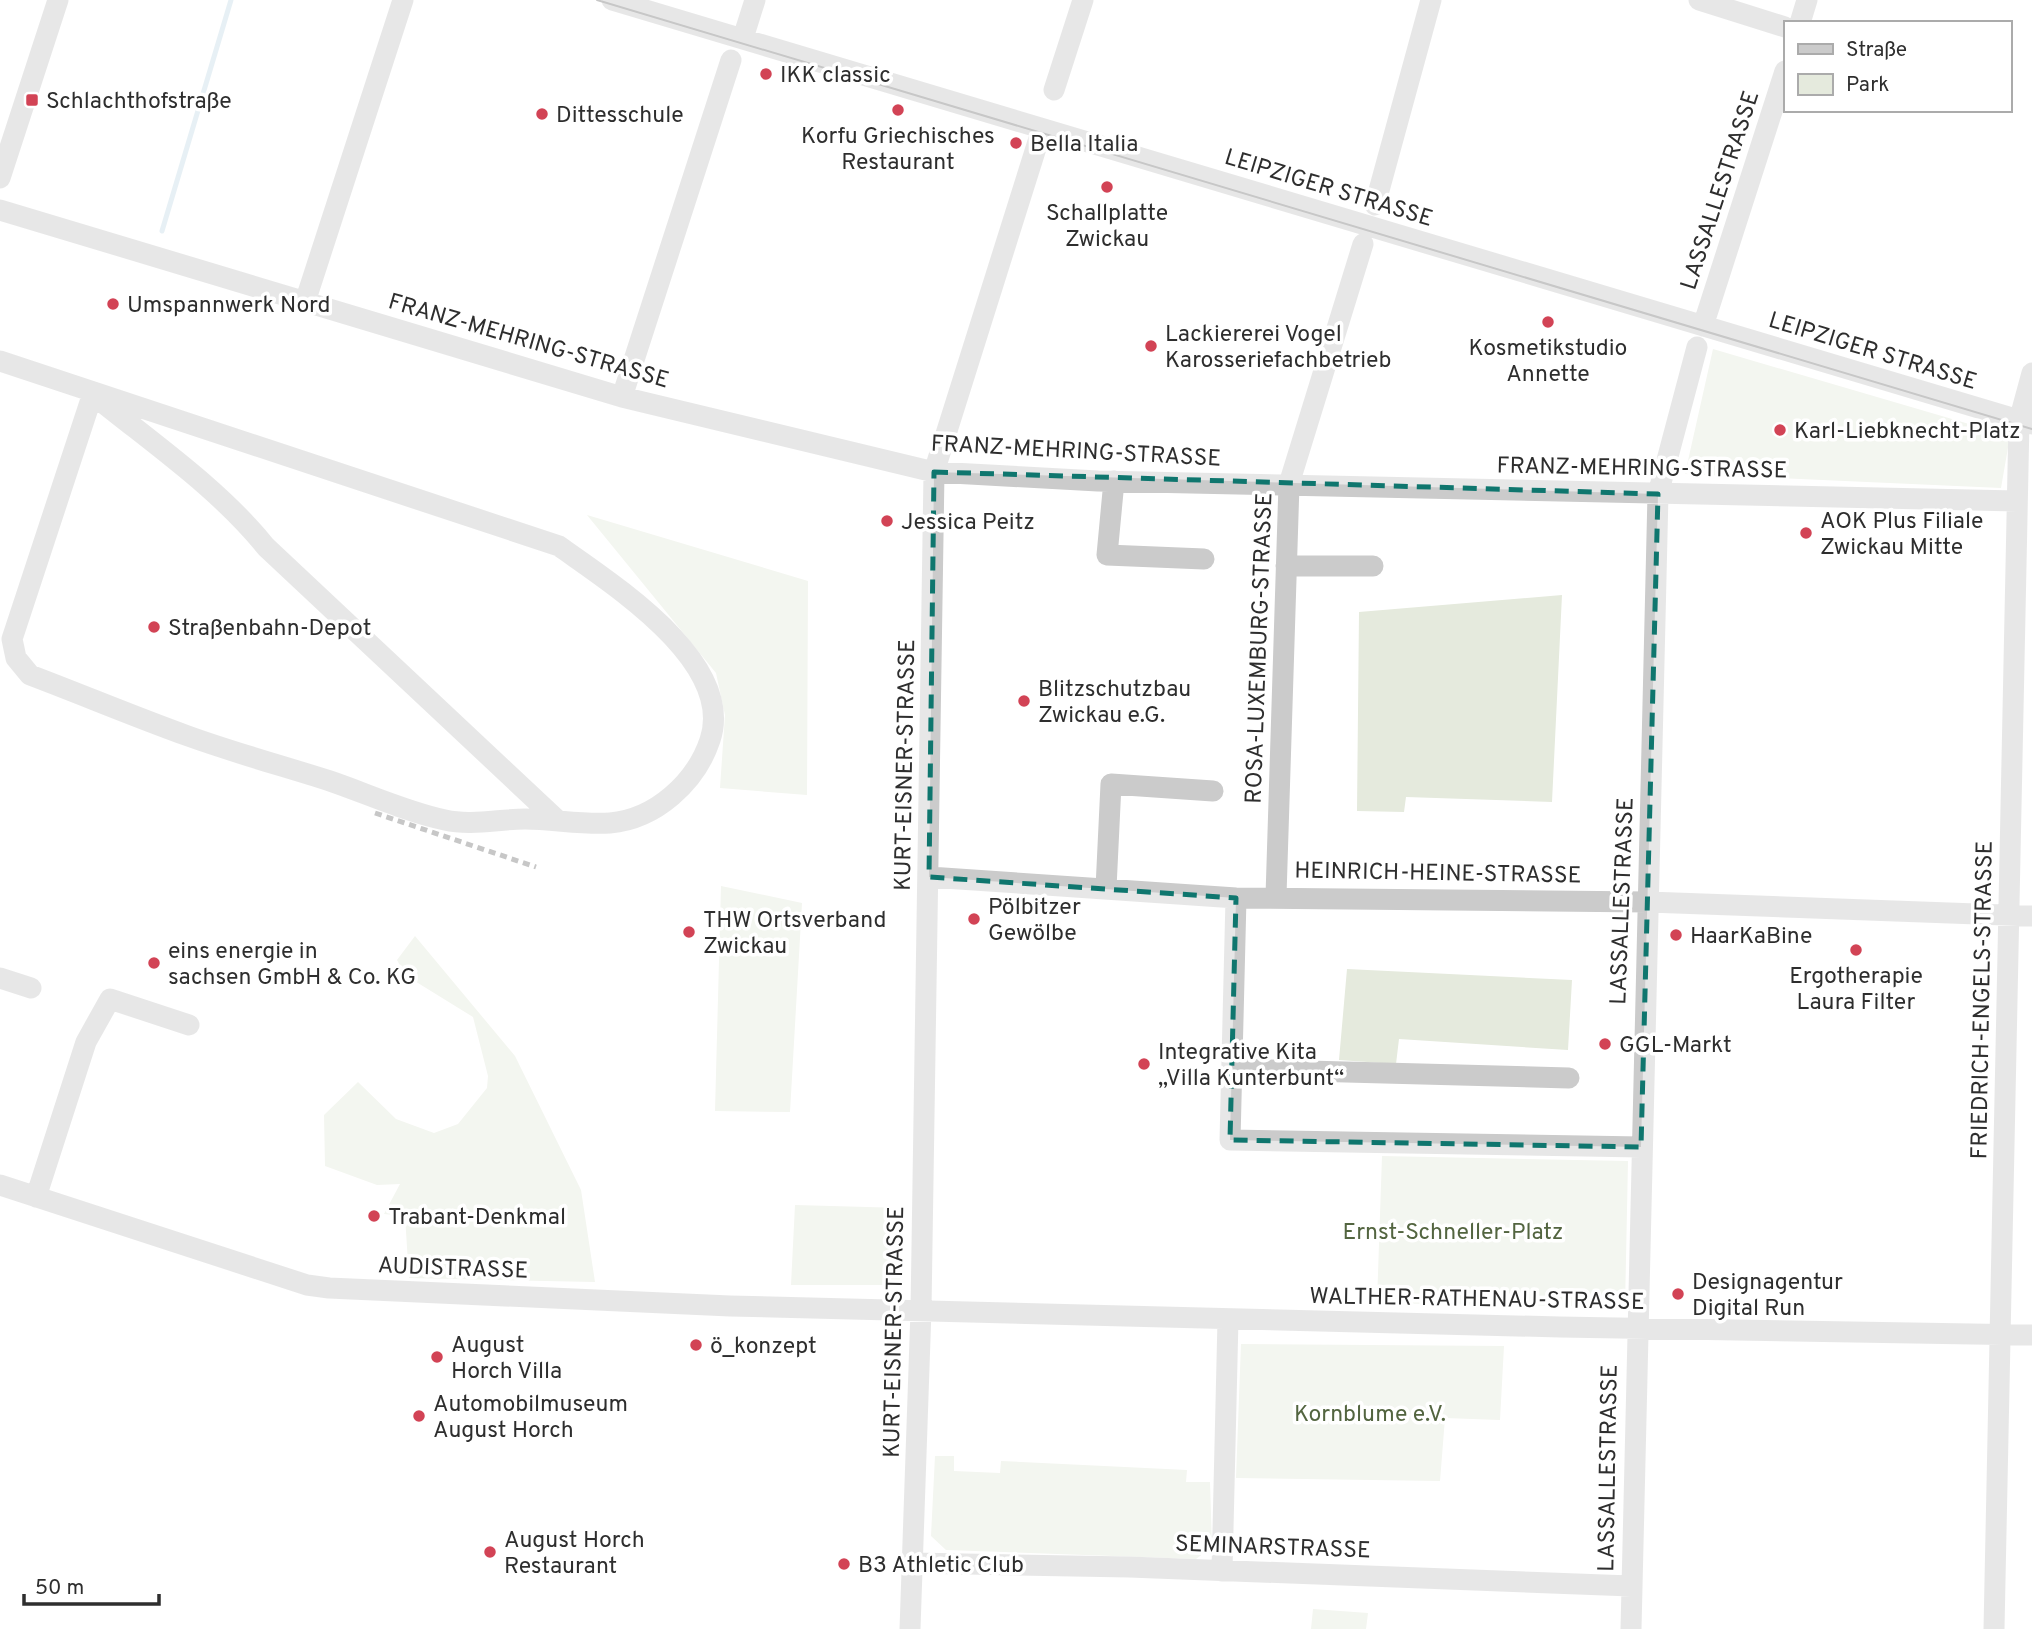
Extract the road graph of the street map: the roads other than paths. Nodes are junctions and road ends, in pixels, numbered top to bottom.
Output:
1 (58, 0) edge
2 (402, 0) edge
3 (612, 0) edge
4 (755, 0) edge
5 (1083, 0) edge
6 (1431, 0) edge
7 (1699, 0) edge
8 (1807, 0) edge
9 (1801, 21) edge
10 (1784, 27) edge
11 (743, 38) junction
12 (731, 60) dead end
13 (1784, 74) edge
14 (1055, 90) dead end
15 (1042, 129) junction
16 (0, 177) edge
17 (1375, 205) dead end
18 (0, 210) edge
19 (1363, 244) dead end
20 (305, 302) junction
21 (1703, 326) junction
22 (1697, 347) dead end
23 (0, 361) edge
24 (2032, 373) edge
25 (93, 393) junction
26 (622, 397) junction
27 (2025, 423) edge
28 (934, 472) junction
29 (1114, 481) junction
30 (1289, 484) junction
31 (1658, 494) junction
32 (2017, 501) junction
33 (1204, 559) dead end
34 (1286, 566) junction
35 (1373, 566) dead end
36 (1213, 791) dead end
37 (556, 819) junction
38 (929, 877) junction
39 (1106, 888) junction
40 (1276, 896) junction
41 (1236, 898) junction
42 (1648, 902) junction
43 (2009, 915) junction
44 (2032, 916) edge
45 (0, 978) edge
46 (31, 988) dead end
47 (189, 1025) dead end
48 (1232, 1069) junction
49 (1569, 1078) dead end
50 (1641, 1147) junction
51 (0, 1185) edge
52 (36, 1197) junction
53 (920, 1310) junction
54 (1228, 1319) junction
55 (1636, 1328) junction
56 (2000, 1334) junction
57 (2032, 1335) edge
58 (913, 1563) junction
59 (1222, 1571) junction
60 (1632, 1586) junction
61 (910, 1629) edge
62 (1631, 1629) edge
63 (1994, 1629) edge

1 - 16 street
2 - 20 street
3 - 11 street, LEIPZIGER STRASSE
4 - 11 street
5 - 14 street
6 - 17 street
7 - 10 street
8 - 9 street
11 - 15 street, LEIPZIGER STRASSE
12 - 26 street
13 - 21 street, LASSALLESTRASSE
15 - 21 street, LEIPZIGER STRASSE
15 - 28 street, KURT-EISNER-STRASSE
18 - 20 street, FRANZ-MEHRING-STRASSE
19 - 30 street, ROSA-LUXEMBURG-STRASSE
20 - 26 street, FRANZ-MEHRING-STRASSE
21 - 27 street, LEIPZIGER STRASSE
22 - 31 street, LASSALLESTRASSE
23 - 25 street
24 - 27 street, FRIEDRICH-ENGELS-STRASSE
25 - 37 street
25 - 37 street
25 - 37 street
26 - 28 street, FRANZ-MEHRING-STRASSE
27 - 32 street, FRIEDRICH-ENGELS-STRASSE
28 - 29 street, FRANZ-MEHRING-STRASSE
28 - 38 street, KURT-EISNER-STRASSE
29 - 30 street, FRANZ-MEHRING-STRASSE
29 - 33 street
30 - 31 street, FRANZ-MEHRING-STRASSE
30 - 34 street, ROSA-LUXEMBURG-STRASSE
31 - 32 street, FRANZ-MEHRING-STRASSE
31 - 42 street, LASSALLESTRASSE
32 - 43 street, FRIEDRICH-ENGELS-STRASSE
34 - 35 street
34 - 40 street, ROSA-LUXEMBURG-STRASSE
36 - 39 street
38 - 39 street, HEINRICH-HEINE-STRASSE
38 - 53 street, KURT-EISNER-STRASSE
39 - 41 street, HEINRICH-HEINE-STRASSE
40 - 41 street, HEINRICH-HEINE-STRASSE
40 - 42 street, HEINRICH-HEINE-STRASSE
41 - 48 street
42 - 43 street, HEINRICH-HEINE-STRASSE
42 - 50 street, LASSALLESTRASSE
43 - 44 street, HEINRICH-HEINE-STRASSE
43 - 56 street, FRIEDRICH-ENGELS-STRASSE
45 - 46 street
47 - 52 street
48 - 49 street
48 - 50 street
50 - 55 street, LASSALLESTRASSE
51 - 52 street, AUDISTRASSE
52 - 53 street, AUDISTRASSE
53 - 54 street, WALTHER-RATHENAU-STRASSE
53 - 58 street, KURT-EISNER-STRASSE
54 - 55 street, WALTHER-RATHENAU-STRASSE
54 - 59 street
55 - 56 street, WALTHER-RATHENAU-STRASSE
55 - 60 street, LASSALLESTRASSE
56 - 57 street, WALTHER-RATHENAU-STRASSE
56 - 63 street, FRIEDRICH-ENGELS-STRASSE
58 - 59 street, SEMINARSTRASSE
58 - 61 street, KURT-EISNER-STRASSE
59 - 60 street, SEMINARSTRASSE
60 - 62 street, LASSALLESTRASSE

